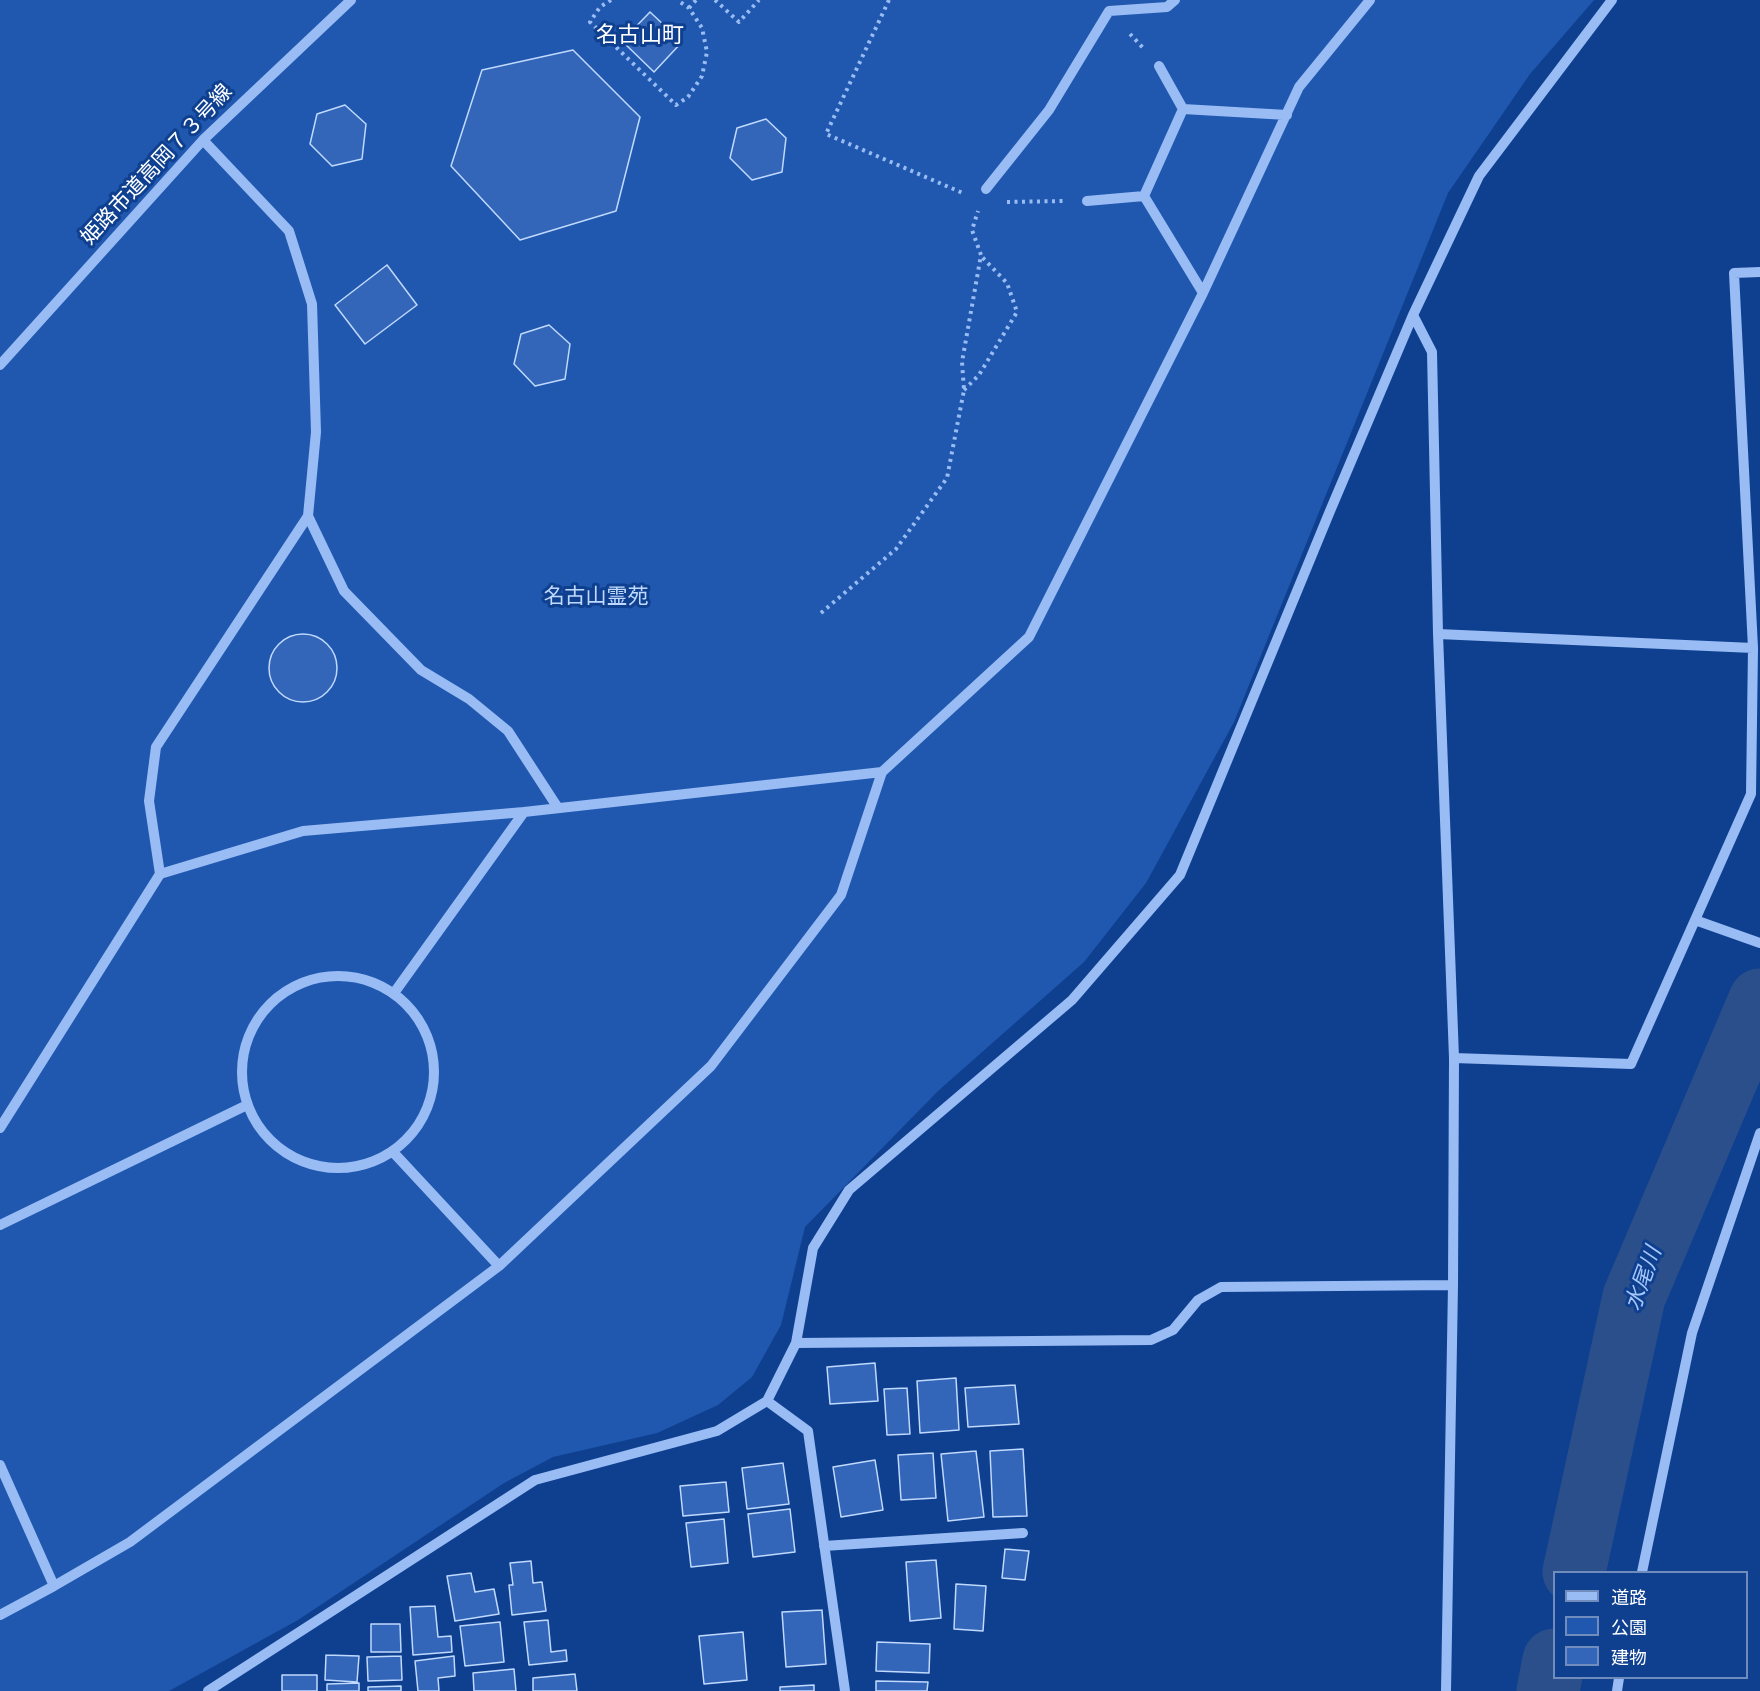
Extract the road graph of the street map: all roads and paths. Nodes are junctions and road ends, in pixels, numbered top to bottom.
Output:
1 (351, 0) edge
2 (611, 0) edge
3 (677, 0) edge
4 (696, 0) edge
5 (715, 0) edge
6 (759, 0) edge
7 (889, 0) edge
8 (1175, 0) edge
9 (1370, 0) edge
10 (1612, 0) edge
11 (1110, 5) edge
12 (688, 8) junction
13 (1159, 66) joint
14 (1183, 109) junction
15 (1287, 115) junction
16 (203, 140) junction
17 (986, 189) joint
18 (1144, 196) junction
19 (1087, 201) joint
20 (982, 202) junction
21 (981, 255) junction
22 (1760, 272) edge
23 (1203, 293) junction
24 (1413, 315) junction
25 (0, 365) edge
26 (964, 390) junction
27 (308, 516) junction
28 (821, 613) dead end
29 (1438, 633) junction
30 (1753, 648) junction
31 (882, 772) junction
32 (558, 808) junction
33 (524, 812) junction
34 (160, 874) junction
35 (1695, 920) junction
36 (1760, 943) edge
37 (394, 993) junction
38 (1454, 1058) junction
39 (247, 1105) junction
40 (0, 1128) edge
41 (1760, 1133) edge
42 (393, 1152) junction
43 (0, 1225) edge
44 (500, 1266) junction
45 (1453, 1285) junction
46 (796, 1343) junction
47 (767, 1401) junction
48 (0, 1465) edge
49 (1023, 1533) dead end
50 (824, 1546) junction
51 (1642, 1571) edge
52 (54, 1586) junction
53 (0, 1615) edge
54 (208, 1691) edge
55 (844, 1691) edge
56 (1446, 1691) edge

1 - 16 street, 姫路市道高岡７３号線
2 - 12 path
3 - 12 path
4 - 12 path
5 - 6 path
7 - 20 path
8 - 11 street
9 - 15 street
10 - 24 street
11 - 13 path
11 - 17 street
13 - 14 street
14 - 15 street
14 - 18 street
15 - 23 street
16 - 25 street, 姫路市道高岡７３号線
16 - 27 street
17 - 20 path
18 - 19 street
18 - 23 street
19 - 20 path
20 - 21 path
21 - 26 path
21 - 26 path
22 - 30 street
23 - 31 street
24 - 29 street
24 - 46 street
26 - 28 path
27 - 32 street
27 - 34 street
29 - 30 street
29 - 38 street
30 - 35 street
31 - 32 street
31 - 44 street
32 - 33 street
33 - 34 street
33 - 37 street
34 - 40 street
35 - 36 street
35 - 38 street
37 - 39 street
37 - 42 street
38 - 45 street
39 - 42 street
39 - 43 street
41 - 51 street
42 - 44 street
44 - 52 street
45 - 46 street
45 - 56 street
46 - 47 street
47 - 50 street
47 - 54 street
48 - 52 street
49 - 50 street
50 - 55 street
52 - 53 street

